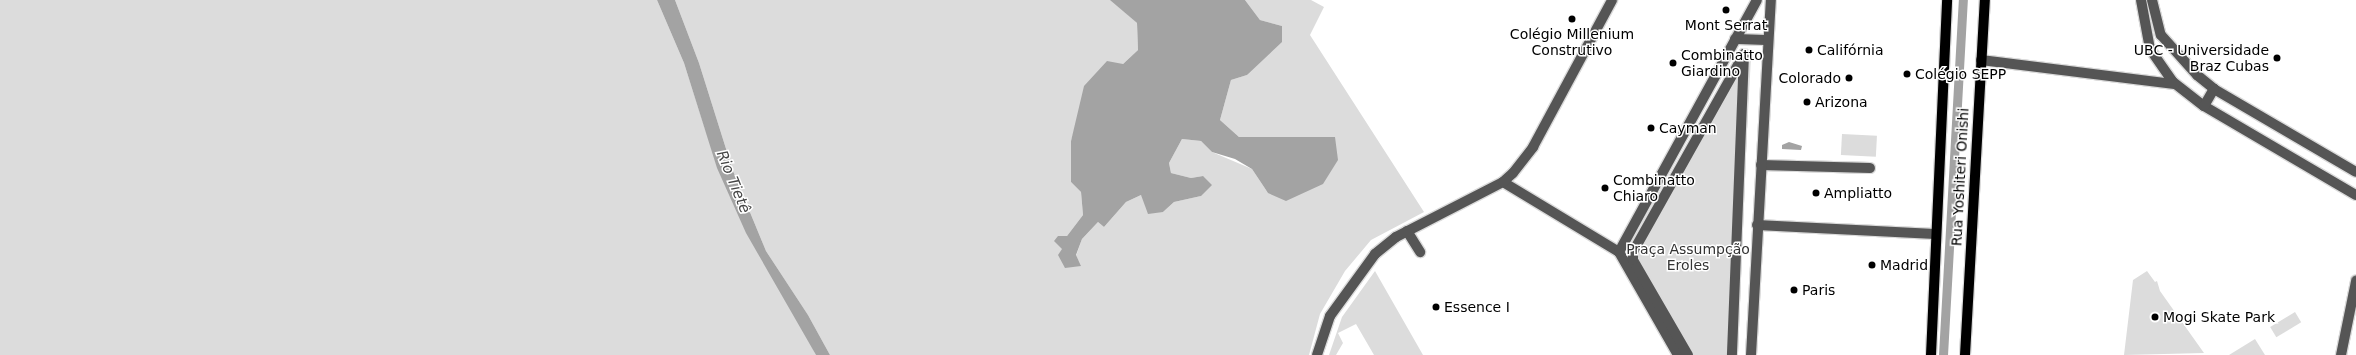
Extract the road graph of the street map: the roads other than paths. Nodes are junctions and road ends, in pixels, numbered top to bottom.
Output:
1 (1612, 0) edge
2 (1757, 0) edge
3 (1770, 0) edge
4 (1947, 0) edge
5 (1985, 0) edge
6 (2142, 0) edge
7 (2152, 0) edge
8 (1735, 38) junction
9 (1768, 40) junction
10 (1980, 60) junction
11 (2175, 84) junction
12 (2212, 87) junction
13 (2201, 104) junction
14 (1761, 166) junction
15 (1870, 168) dead end
16 (2356, 172) edge
17 (1503, 182) junction
18 (2356, 195) edge
19 (1757, 225) junction
20 (1408, 231) junction
21 (1935, 234) junction
22 (1420, 252) dead end
23 (1619, 252) junction
24 (2356, 280) edge
25 (1317, 355) edge
26 (1678, 355) edge
27 (1688, 355) edge
28 (1732, 355) edge
29 (1752, 355) edge
30 (1931, 355) edge
31 (1965, 355) edge
32 (2341, 355) edge

1 - 17 street
2 - 8 street
3 - 9 street
4 - 21 main road, Rua Yoshiteri Onishi
5 - 10 main road, Rua Yoshiteri Onishi
6 - 11 street
7 - 12 street
8 - 9 street
8 - 23 street
9 - 14 street
10 - 11 street
10 - 31 main road, Rua Yoshiteri Onishi
11 - 13 street
12 - 13 street
12 - 16 street
13 - 18 street
14 - 15 street
14 - 19 street
17 - 20 street
17 - 23 street
19 - 21 street
19 - 29 street
20 - 22 street
20 - 25 street
21 - 30 main road, Rua Yoshiteri Onishi
23 - 26 street
24 - 32 street
27 - 28 street

